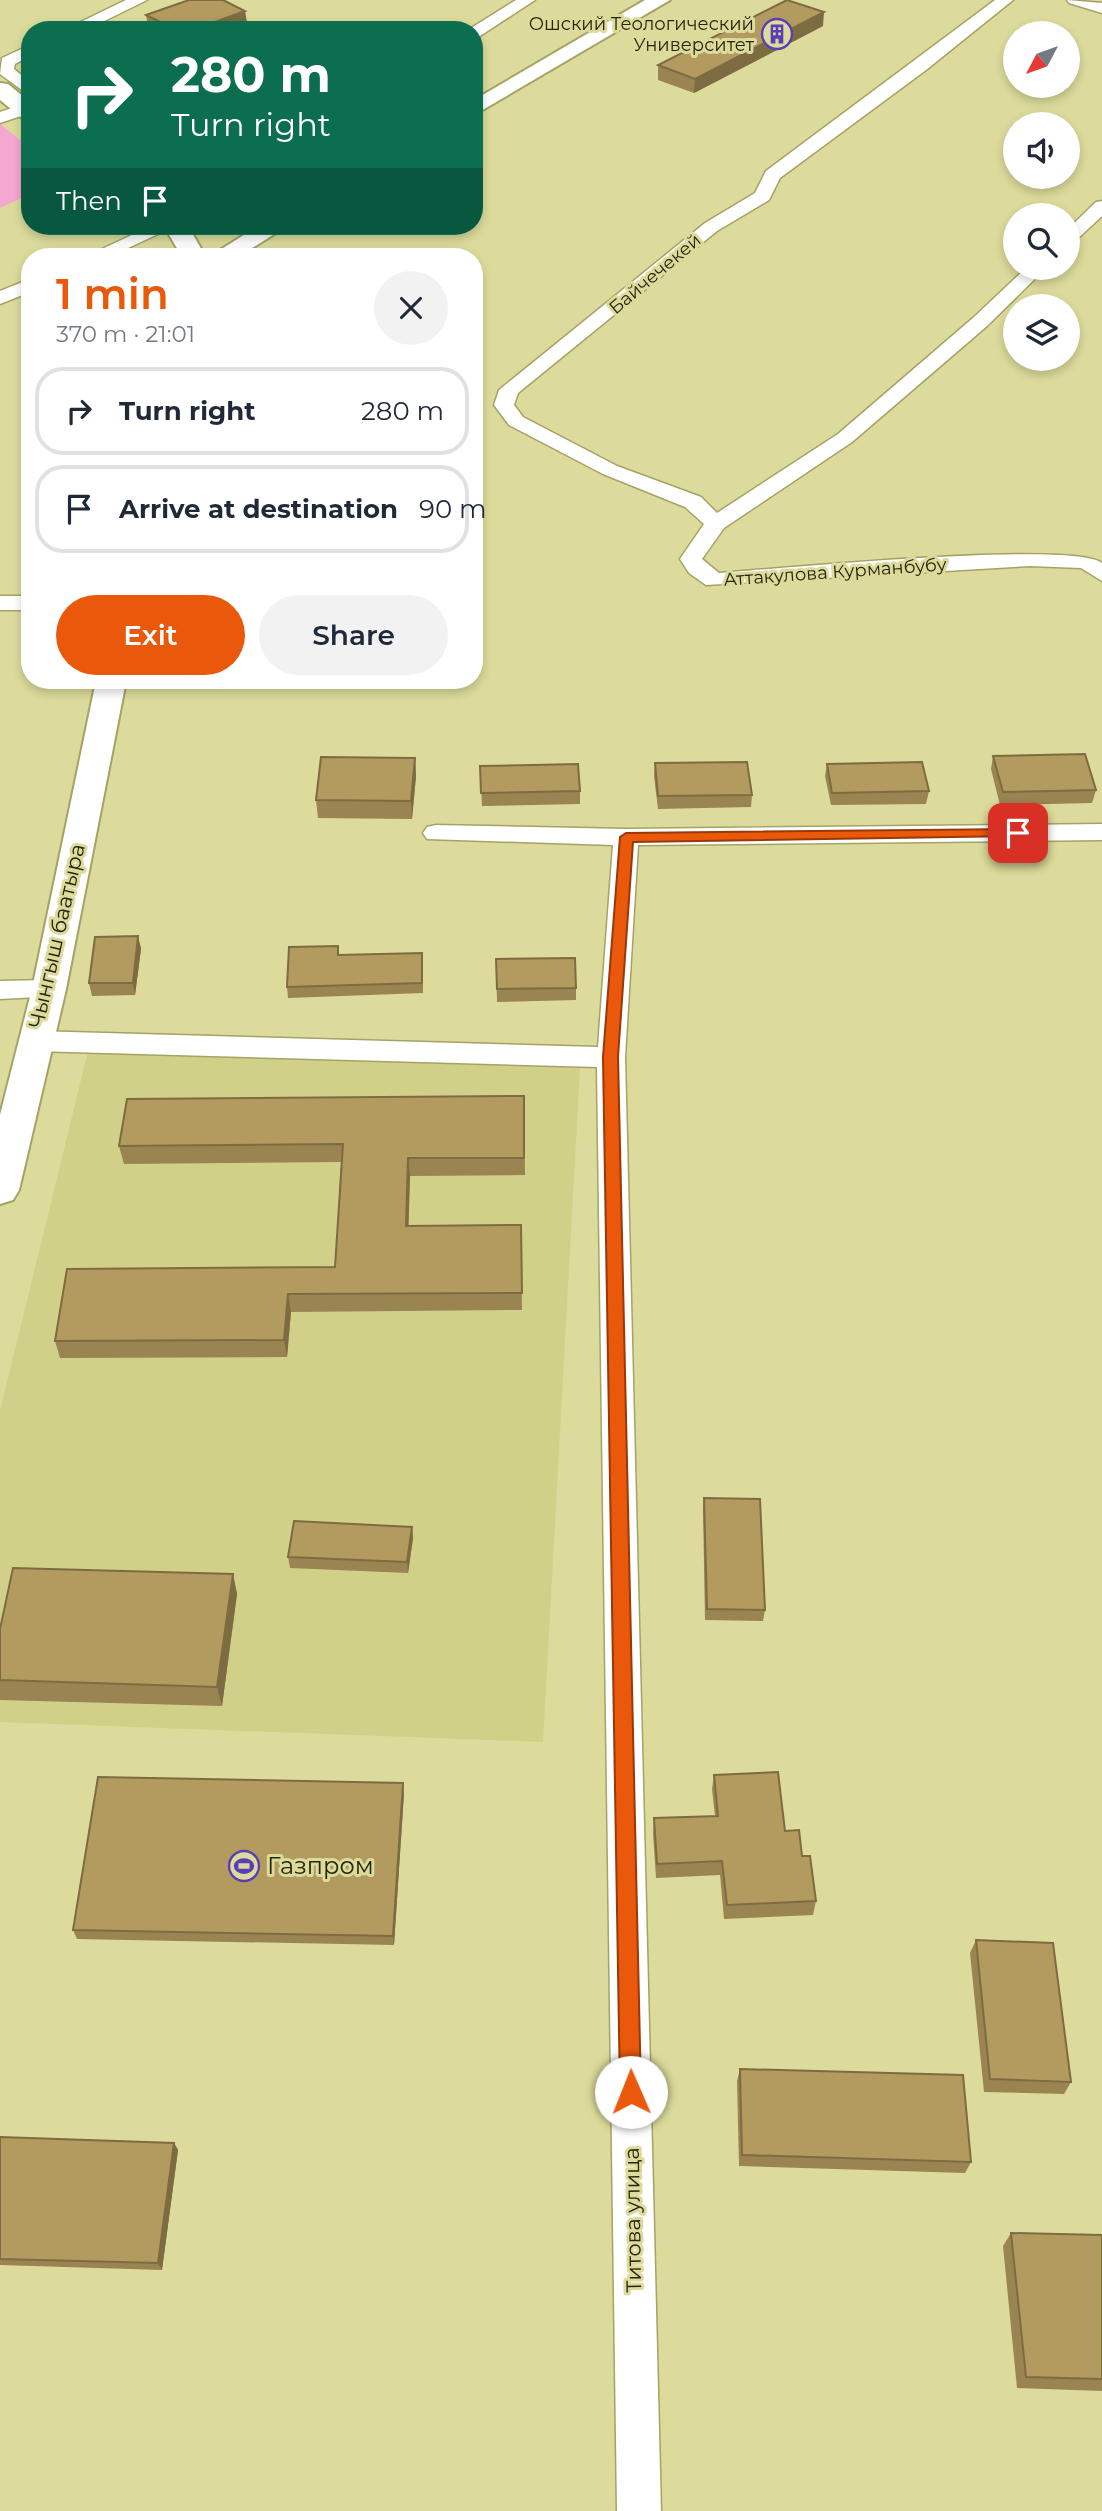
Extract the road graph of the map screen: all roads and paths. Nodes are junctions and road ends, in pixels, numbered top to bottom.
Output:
1 (139, 0) edge
2 (527, 0) edge
3 (660, 0) edge
4 (1005, 0) edge
5 (1075, 0) edge
6 (1102, 8) edge
7 (92, 21) edge
8 (483, 27) edge
9 (21, 54) edge
10 (0, 89) edge
11 (21, 93) edge
12 (21, 101) edge
13 (483, 104) edge
14 (21, 109) edge
15 (0, 118) edge
16 (1102, 206) edge
17 (1080, 227) edge
18 (145, 235) edge
19 (259, 235) edge
20 (115, 248) edge
21 (237, 248) edge
22 (1024, 280) edge
23 (21, 289) edge
24 (0, 298) edge
25 (716, 523) junction
26 (1102, 574) edge
27 (0, 603) edge
28 (21, 603) edge
29 (109, 689) edge
30 (1102, 832) edge
31 (436, 833) dead end
32 (626, 837) junction
33 (49, 989) junction
34 (0, 990) edge
35 (34, 1041) junction
36 (611, 1057) junction
37 (0, 1190) edge
38 (639, 2511) edge

1 - 7 street
2 - 8 street
3 - 13 main road
4 - 25 street, Байчечекей
5 - 6 street
9 - 11 street
10 - 12 main road
14 - 15 street
16 - 17 street
18 - 20 street
19 - 21 main road
22 - 25 street, Аттакулова Курманбубу
23 - 24 street
25 - 26 street, Аттакулова Курманбубу
27 - 28 street
29 - 33 main road, Чынгыш баатыра
30 - 32 street
31 - 32 street
32 - 36 street, Титова улица
33 - 34 street
33 - 35 main road, Чынгыш баатыра
35 - 36 street
35 - 37 main road, Чынгыш баатыра
36 - 38 street, Титова улица

